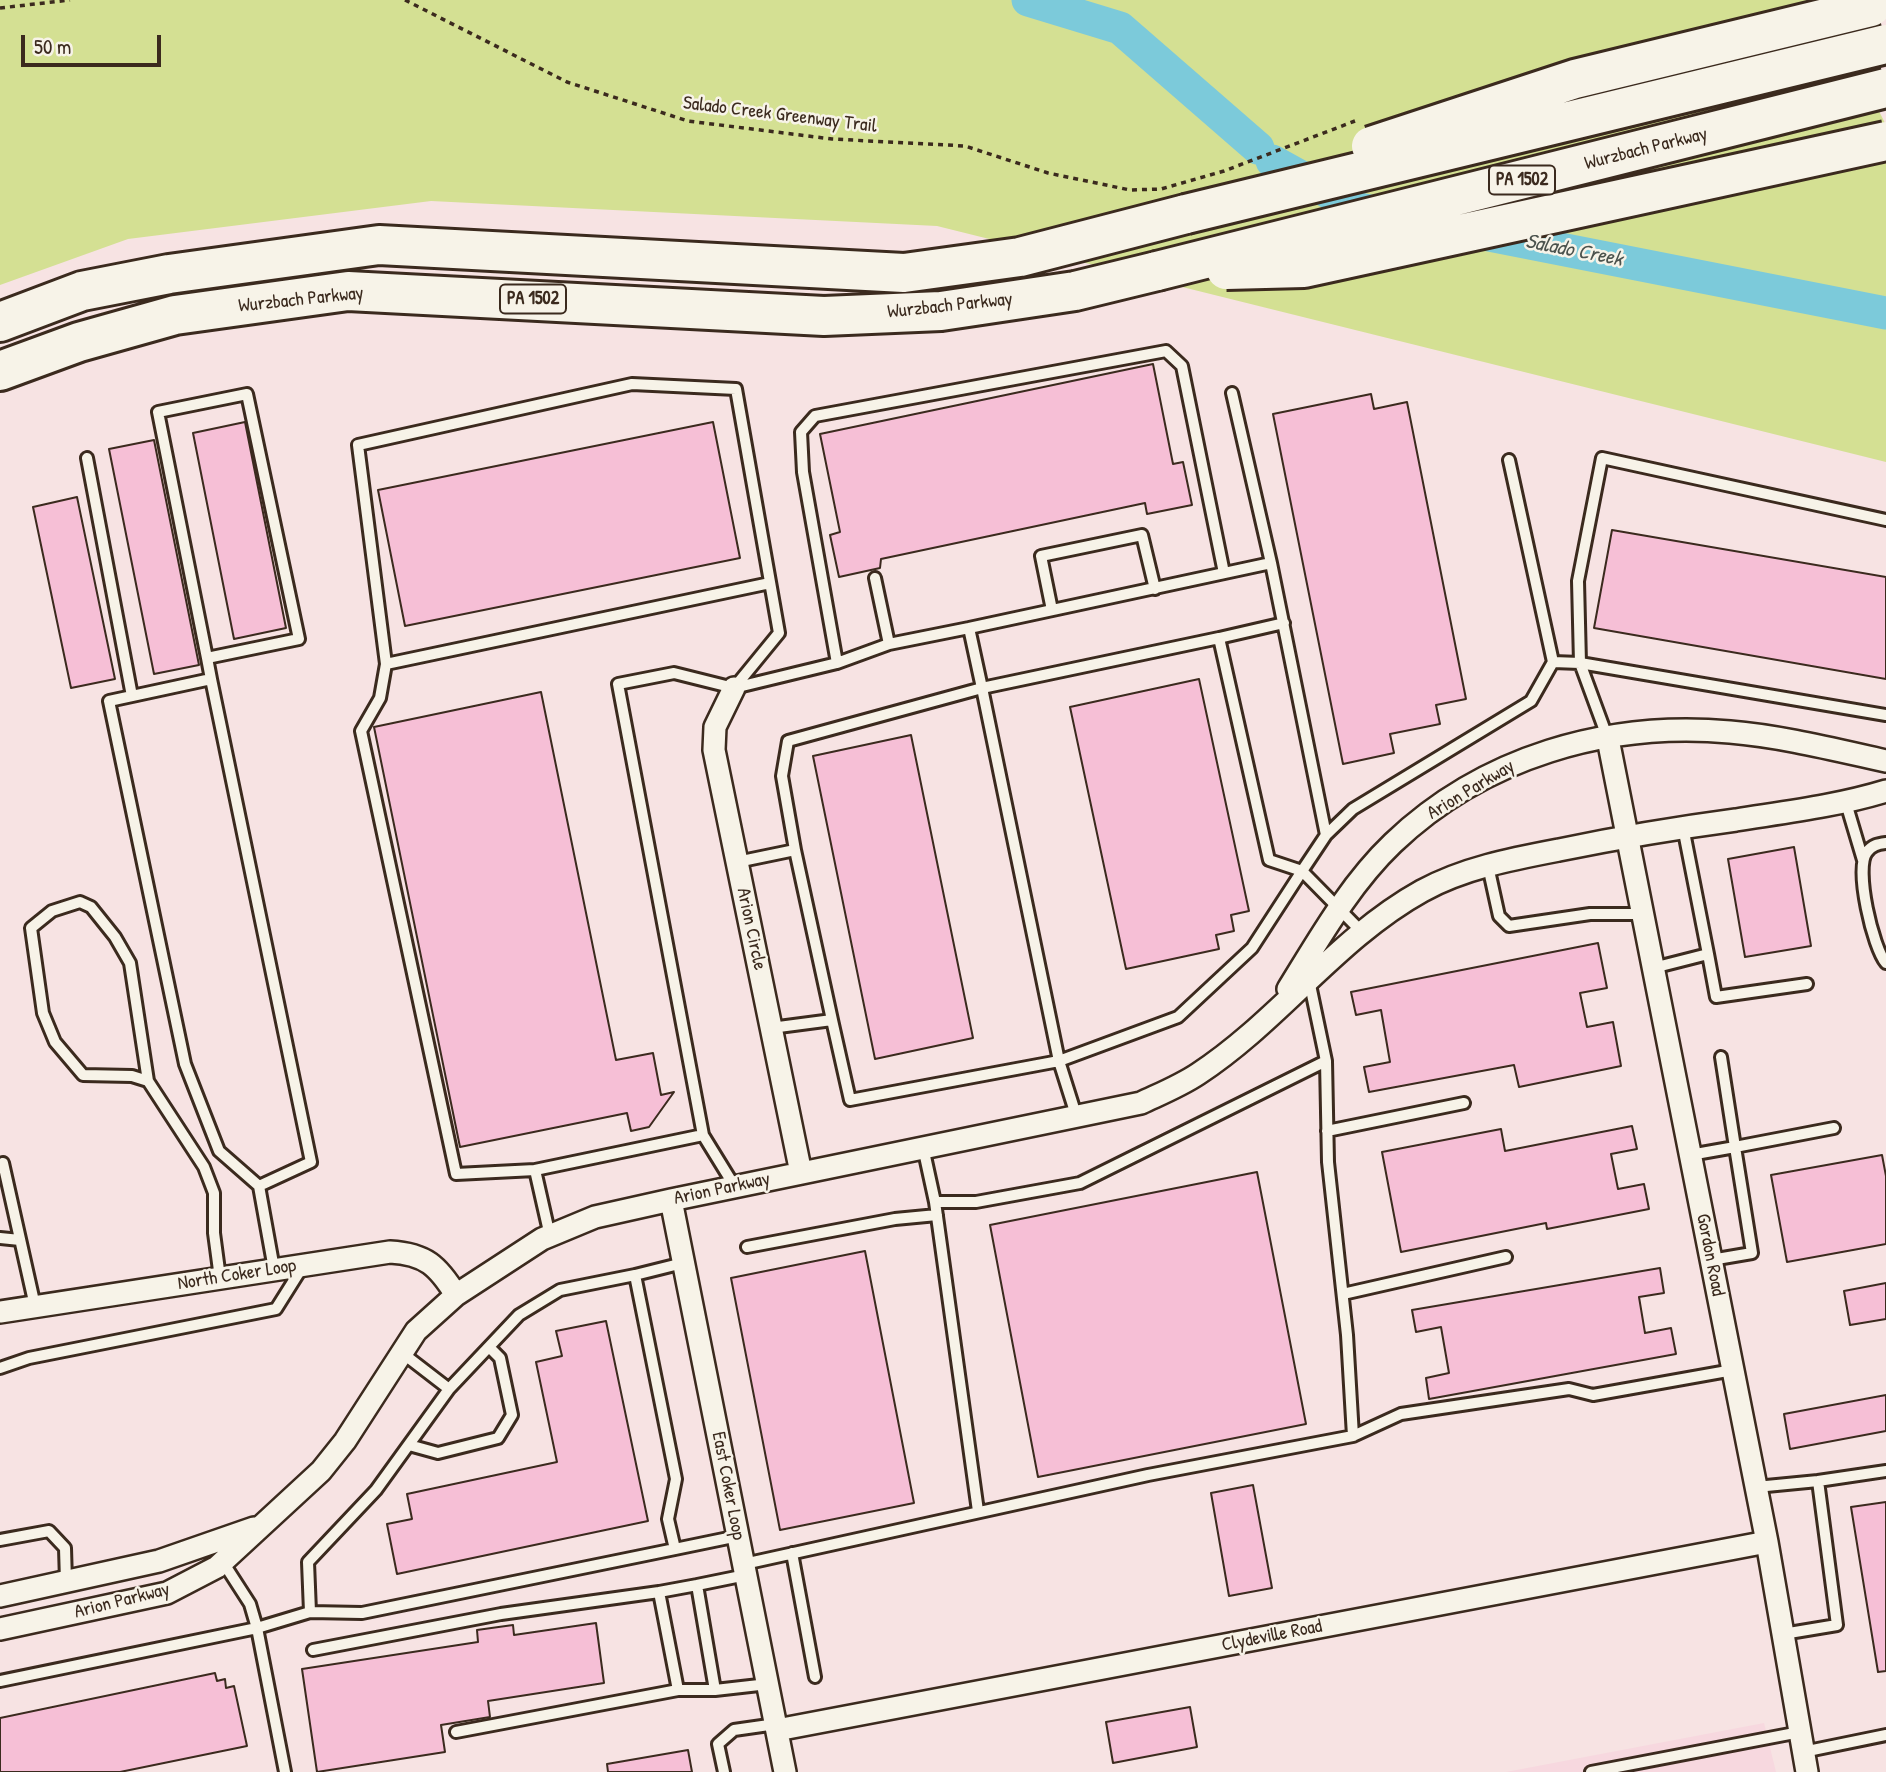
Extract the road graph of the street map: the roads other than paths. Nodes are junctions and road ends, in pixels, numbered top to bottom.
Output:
1 (1879, 6) edge
2 (1886, 44) edge
3 (1886, 88) edge
4 (1886, 141) edge
5 (1186, 214) junction
6 (1157, 271) junction
7 (0, 322) edge
8 (0, 371) edge
9 (1232, 393) dead end
10 (87, 458) dead end
11 (1509, 460) dead end
12 (1886, 520) edge
13 (1271, 563) junction
14 (1224, 573) junction
15 (875, 578) dead end
16 (771, 583) junction
17 (1155, 589) junction
18 (1052, 610) junction
19 (1284, 623) junction
20 (969, 628) junction
21 (1219, 638) junction
22 (889, 644) junction
23 (207, 658) junction
24 (1553, 662) junction
25 (837, 663) junction
26 (1580, 663) junction
27 (386, 664) junction
28 (211, 679) junction
29 (734, 688) junction
30 (982, 688) junction
31 (132, 696) junction
32 (1886, 715) edge
33 (1608, 739) junction
34 (1886, 761) edge
35 (1886, 791) edge
36 (1846, 803) junction
37 (1683, 827) junction
38 (1326, 835) junction
39 (1627, 836) junction
40 (1886, 843) edge
41 (795, 850) junction
42 (1863, 860) junction
43 (737, 862) junction
44 (1488, 866) junction
45 (1302, 871) junction
46 (1339, 911) junction
47 (1643, 914) junction
48 (1361, 931) junction
49 (1708, 954) junction
50 (1886, 963) edge
51 (1653, 968) junction
52 (1309, 980) junction
53 (1807, 984) dead end
54 (1274, 1013) junction
55 (831, 1020) junction
56 (771, 1028) junction
57 (1721, 1057) dead end
58 (1059, 1061) junction
59 (1325, 1061) junction
60 (148, 1081) junction
61 (1464, 1103) dead end
62 (1077, 1118) junction
63 (1834, 1128) dead end
64 (1327, 1132) junction
65 (704, 1135) junction
66 (923, 1147) junction
67 (1735, 1147) junction
68 (1690, 1155) junction
69 (3, 1163) dead end
70 (535, 1170) junction
71 (801, 1173) junction
72 (259, 1186) junction
73 (735, 1186) junction
74 (671, 1200) junction
75 (935, 1202) junction
76 (937, 1215) junction
77 (550, 1236) junction
78 (0, 1238) edge
79 (20, 1240) junction
80 (747, 1247) dead end
81 (1506, 1258) dead end
82 (1711, 1260) junction
83 (683, 1263) junction
84 (304, 1265) junction
85 (274, 1269) junction
86 (635, 1275) junction
87 (220, 1278) junction
88 (1343, 1294) junction
89 (456, 1295) junction
90 (35, 1306) junction
91 (0, 1312) edge
92 (489, 1347) junction
93 (401, 1352) junction
94 (0, 1368) edge
95 (1733, 1370) junction
96 (449, 1390) junction
97 (1353, 1436) junction
98 (409, 1445) junction
99 (1886, 1471) edge
100 (1818, 1481) junction
101 (1756, 1487) junction
102 (978, 1511) junction
103 (738, 1536) junction
104 (0, 1540) edge
105 (1767, 1542) junction
106 (675, 1549) junction
107 (217, 1552) junction
108 (792, 1553) junction
109 (745, 1569) junction
110 (66, 1581) junction
111 (697, 1585) junction
112 (659, 1592) junction
113 (0, 1596) edge
114 (310, 1612) junction
115 (257, 1628) junction
116 (0, 1629) edge
117 (1783, 1634) junction
118 (313, 1650) dead end
119 (815, 1677) dead end
120 (0, 1681) edge
121 (768, 1684) junction
122 (678, 1690) junction
123 (715, 1690) junction
124 (776, 1727) junction
125 (456, 1732) dead end
126 (1886, 1735) edge
127 (1803, 1752) edge
128 (285, 1772) edge
129 (724, 1772) edge
130 (785, 1772) edge
131 (1591, 1772) edge

1 - 5 highway, bridge
2 - 5 highway, Wurzbach Parkway / PA 1502, bridge
3 - 6 highway, Wurzbach Parkway / PA 1502, bridge
4 - 6 highway, bridge
5 - 7 highway, Wurzbach Parkway / PA 1502
6 - 8 highway, Wurzbach Parkway / PA 1502
9 - 13 lane
10 - 31 lane
11 - 24 lane
12 - 26 lane
13 - 14 lane
13 - 19 lane
14 - 17 lane
14 - 25 lane
15 - 22 lane
16 - 27 lane
16 - 27 lane
16 - 29 lane
17 - 18 lane
17 - 18 lane
18 - 20 lane
19 - 21 lane
19 - 38 lane
20 - 22 lane
20 - 30 lane
21 - 30 lane
21 - 45 lane
22 - 25 lane
23 - 23 lane
23 - 28 lane
24 - 26 lane
24 - 38 lane
25 - 29 lane
26 - 32 lane
26 - 33 lane
27 - 70 lane
28 - 31 lane
28 - 72 lane
29 - 43 street, Arion Circle
29 - 65 lane
30 - 41 lane
30 - 58 lane
31 - 72 lane
33 - 34 street, Arion Parkway
33 - 39 street, Gordon Road
33 - 46 street, Arion Parkway
35 - 36 street, Arion Parkway
36 - 37 street, Arion Parkway
36 - 42 lane
37 - 39 street, Arion Parkway
37 - 49 lane
38 - 45 lane
39 - 44 street, Arion Parkway
39 - 47 street, Gordon Road
40 - 42 lane
41 - 43 lane
41 - 55 lane
42 - 50 lane
43 - 56 street, Arion Circle
44 - 47 lane
44 - 48 street, Arion Parkway
45 - 46 lane
45 - 58 lane
46 - 48 lane
46 - 54 street, Arion Parkway
47 - 51 street, Gordon Road
48 - 52 street, Arion Parkway
49 - 51 lane
49 - 53 lane
51 - 68 street, Gordon Road
52 - 54 street, Arion Parkway
52 - 59 lane
54 - 62 street, Arion Parkway
55 - 56 lane
55 - 58 lane
56 - 71 street, Arion Circle
57 - 67 lane
58 - 62 lane
59 - 64 lane
59 - 75 lane
60 - 60 lane
60 - 87 lane
61 - 64 lane
62 - 66 street, Arion Parkway
63 - 67 lane
64 - 88 lane
65 - 70 lane
65 - 73 lane
66 - 71 street, Arion Parkway
66 - 75 lane
67 - 68 lane
67 - 82 lane
68 - 82 street, Gordon Road
69 - 79 lane
70 - 77 lane
71 - 73 street, Arion Parkway
72 - 85 lane
73 - 74 street, Arion Parkway
74 - 77 street, Arion Parkway
74 - 83 street, East Coker Loop
75 - 76 lane
76 - 80 lane
76 - 102 lane
77 - 89 street, Arion Parkway
78 - 79 lane
79 - 90 lane
81 - 88 lane
82 - 95 street, Gordon Road
83 - 86 lane
83 - 103 street, East Coker Loop
84 - 85 street, North Coker Loop
84 - 89 street, North Coker Loop
84 - 94 lane
85 - 87 street, North Coker Loop
86 - 92 lane
86 - 106 lane
87 - 90 street, North Coker Loop
88 - 97 lane
89 - 93 street, Arion Parkway
90 - 91 street, North Coker Loop
92 - 96 lane
92 - 98 lane
93 - 96 lane
93 - 107 street, Arion Parkway
95 - 97 lane
95 - 101 street, Gordon Road
96 - 98 lane
97 - 102 lane
98 - 114 lane
99 - 100 lane
100 - 101 lane
100 - 117 lane
101 - 105 street, Gordon Road
102 - 108 lane
103 - 106 lane
103 - 109 street, East Coker Loop
104 - 110 lane
105 - 117 street, Gordon Road
105 - 124 street, Clydeville Road
106 - 114 lane
107 - 110 street, Arion Parkway
107 - 115 lane
107 - 116 street, Arion Parkway
108 - 109 lane
108 - 119 lane
109 - 111 lane
109 - 121 street, East Coker Loop
110 - 113 street, Arion Parkway
111 - 112 lane
111 - 123 lane
112 - 118 lane
112 - 122 lane
114 - 115 lane
115 - 120 lane
115 - 128 lane
117 - 127 street, Gordon Road
121 - 123 lane
121 - 124 street, East Coker Loop
122 - 123 lane
122 - 125 lane
124 - 129 lane
124 - 130 street, East Coker Loop
126 - 127 lane
127 - 131 lane

